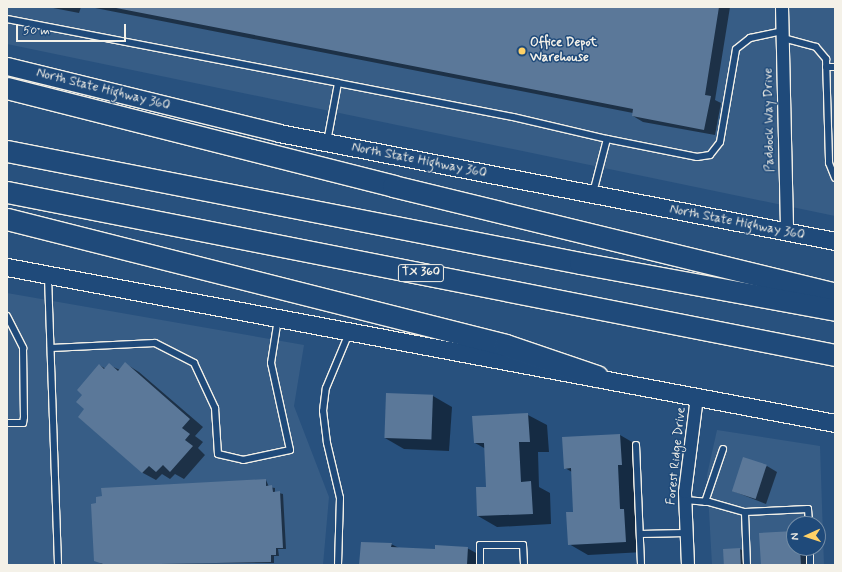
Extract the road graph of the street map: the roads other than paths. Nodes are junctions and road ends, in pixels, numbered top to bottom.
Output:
1 (782, 7) edge
2 (7, 19) edge
3 (782, 34) junction
4 (7, 66) edge
5 (835, 67) edge
6 (826, 68) junction
7 (338, 83) junction
8 (7, 88) edge
9 (607, 139) junction
10 (327, 143) junction
11 (7, 151) edge
12 (835, 178) edge
13 (7, 192) edge
14 (593, 195) junction
15 (7, 219) edge
16 (787, 233) junction
17 (835, 241) edge
18 (7, 266) edge
19 (48, 273) junction
20 (835, 294) edge
21 (835, 310) edge
22 (7, 316) edge
23 (278, 318) junction
24 (349, 332) junction
25 (51, 348) junction
26 (835, 355) edge
27 (597, 376) junction
28 (697, 397) junction
29 (7, 423) edge
30 (835, 423) edge
31 (636, 446) dead end
32 (723, 449) dead end
33 (685, 500) junction
34 (705, 502) junction
35 (745, 512) junction
36 (808, 516) edge
37 (686, 533) junction
38 (640, 534) junction
39 (58, 565) edge
40 (338, 565) edge
41 (480, 565) edge
42 (524, 565) edge
43 (641, 565) edge
44 (688, 565) edge
45 (747, 565) edge

1 - 3 street, Paddock Way Drive
2 - 7 lane
3 - 6 lane
3 - 9 lane
3 - 16 street, Paddock Way Drive
4 - 10 main road, North State Highway 360
5 - 6 lane
6 - 12 lane
7 - 9 lane
7 - 10 lane
8 - 20 highway
9 - 14 lane
10 - 14 main road, North State Highway 360
11 - 21 highway
13 - 26 highway, TX 360
14 - 16 main road, North State Highway 360
15 - 27 highway
16 - 17 main road, North State Highway 360
18 - 19 main road
19 - 23 main road
19 - 25 lane
22 - 29 lane
23 - 24 main road
23 - 25 lane
24 - 27 main road
24 - 40 lane
25 - 39 lane
27 - 28 main road
28 - 30 main road
28 - 33 street, Forest Ridge Drive
31 - 38 lane
32 - 34 lane
33 - 34 lane
33 - 37 street, Forest Ridge Drive
34 - 35 lane
35 - 36 lane
35 - 45 lane
37 - 38 lane
37 - 44 street, Forest Ridge Drive
38 - 43 lane
41 - 42 lane

